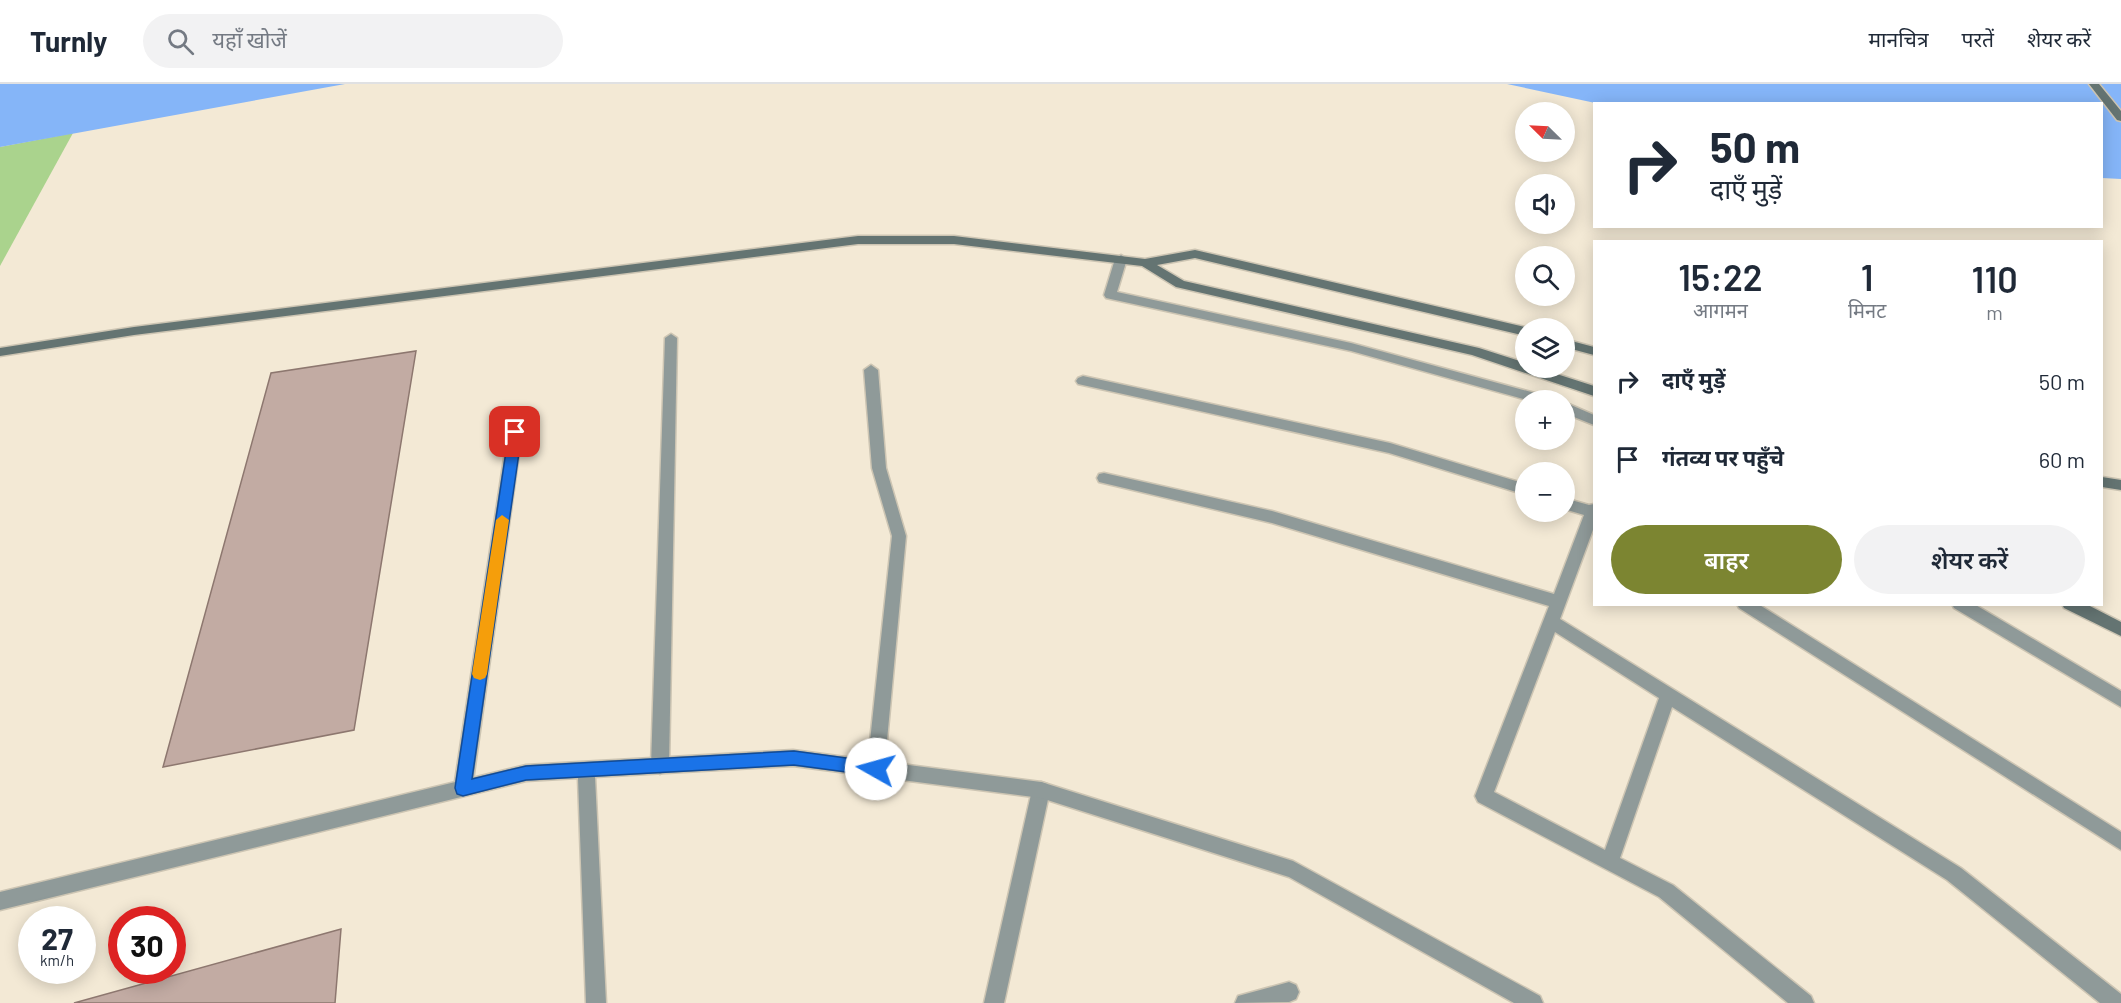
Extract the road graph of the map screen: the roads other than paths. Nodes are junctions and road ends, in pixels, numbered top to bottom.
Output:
1 (2094, 84) edge
2 (2121, 118) edge
3 (1121, 259) junction
4 (1145, 263) junction
5 (1515, 329) edge
6 (670, 338) dead end
7 (1575, 346) edge
8 (1593, 351) edge
9 (0, 352) edge
10 (871, 370) dead end
11 (1083, 381) dead end
12 (1593, 391) edge
13 (1515, 393) edge
14 (1575, 412) edge
15 (1593, 420) edge
16 (515, 432) dead end
17 (1104, 478) dead end
18 (2103, 482) edge
19 (2121, 485) edge
20 (1515, 487) edge
21 (1575, 506) edge
22 (1593, 511) edge
23 (1591, 529) edge
24 (1558, 602) junction
25 (1748, 606) edge
26 (1963, 606) edge
27 (2074, 606) edge
28 (1551, 622) junction
29 (2121, 629) edge
30 (1668, 695) junction
31 (2121, 700) edge
32 (660, 766) junction
33 (586, 769) junction
34 (876, 769) junction
35 (463, 788) junction
36 (1041, 790) junction
37 (2121, 842) edge
38 (1610, 861) junction
39 (0, 901) edge
40 (1288, 992) dead end
41 (596, 1003) edge
42 (994, 1003) edge
43 (1245, 1003) edge
44 (1533, 1003) edge
45 (1804, 1003) edge
46 (2116, 1003) edge

1 - 2 main road
3 - 4 main road
3 - 9 main road
3 - 13 street
4 - 5 main road
4 - 12 main road
6 - 32 street
7 - 8 main road
10 - 34 street
11 - 20 street
14 - 15 street
16 - 35 street
17 - 24 street
18 - 19 main road
21 - 22 street
23 - 24 street
24 - 28 street
25 - 37 street
26 - 31 street
27 - 29 main road
28 - 30 street
28 - 38 street
30 - 38 street
30 - 46 street
32 - 33 street
32 - 34 street
33 - 35 street
33 - 41 street
34 - 36 street
35 - 39 street
36 - 42 street
36 - 44 street
38 - 45 street
40 - 43 street

